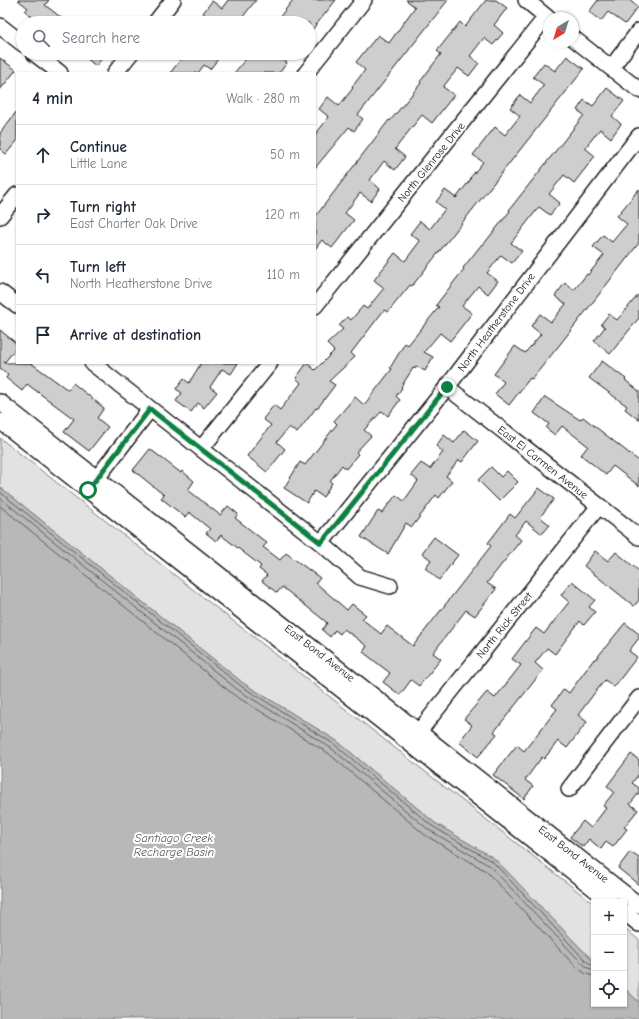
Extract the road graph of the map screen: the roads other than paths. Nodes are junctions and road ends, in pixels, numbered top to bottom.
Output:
1 (173, 0) edge
2 (364, 0) edge
3 (526, 0) edge
4 (543, 14) edge
5 (160, 16) edge
6 (543, 24) edge
7 (0, 26) edge
8 (639, 31) edge
9 (16, 39) edge
10 (579, 43) edge
11 (43, 60) edge
12 (125, 60) edge
13 (611, 68) junction
14 (59, 72) edge
15 (116, 72) edge
16 (307, 72) edge
17 (639, 90) edge
18 (639, 136) edge
19 (16, 196) edge
20 (0, 216) edge
21 (0, 292) edge
22 (16, 304) edge
23 (316, 305) edge
24 (93, 364) edge
25 (269, 364) edge
26 (447, 387) junction
27 (0, 402) edge
28 (150, 409) junction
29 (0, 421) edge
30 (201, 449) junction
31 (92, 485) junction
32 (599, 506) junction
33 (639, 537) edge
34 (321, 543) junction
35 (390, 586) dead end
36 (639, 698) edge
37 (419, 732) junction
38 (409, 743) junction
39 (569, 788) dead end
40 (607, 899) edge
41 (639, 905) edge
42 (627, 914) edge
43 (639, 924) edge

1 - 5 street
2 - 16 street
3 - 4 street
6 - 23 street, North Glenrose Drive
7 - 9 street
8 - 13 street
10 - 13 street
11 - 14 street
12 - 15 street
13 - 17 street
18 - 26 street, North Heatherstone Drive
19 - 20 street
21 - 22 street
24 - 28 street
25 - 30 street
26 - 32 street, East El Carmen Avenue
26 - 34 street, North Heatherstone Drive
27 - 31 street, East Bond Avenue
28 - 30 street
28 - 31 street
29 - 31 street, East Bond Avenue
30 - 34 street
31 - 37 street, East Bond Avenue
31 - 38 street, East Bond Avenue
32 - 33 street, East El Carmen Avenue
32 - 37 street, North Rick Street
34 - 35 street
36 - 39 street
37 - 38 street, North Rick Street
37 - 41 street, East Bond Avenue
38 - 40 street, East Bond Avenue
42 - 43 street

